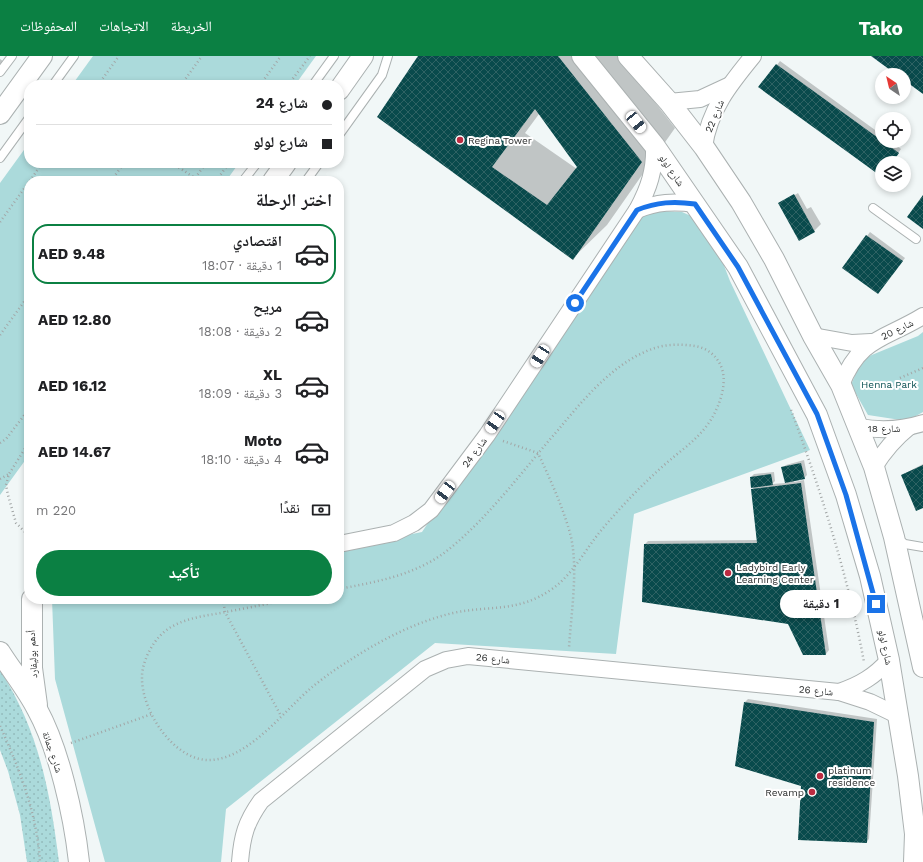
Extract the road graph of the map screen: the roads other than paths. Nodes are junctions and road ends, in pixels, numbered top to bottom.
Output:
1 (12, 56) edge
2 (42, 56) edge
3 (74, 56) edge
4 (334, 56) edge
5 (363, 56) edge
6 (388, 56) edge
7 (582, 56) edge
8 (628, 56) edge
9 (753, 56) edge
10 (0, 72) edge
11 (25, 80) edge
12 (57, 80) edge
13 (317, 80) edge
14 (24, 81) edge
15 (344, 83) edge
16 (728, 86) junction
17 (669, 102) junction
18 (0, 114) edge
19 (24, 125) edge
20 (344, 128) edge
21 (654, 145) junction
22 (704, 147) junction
23 (0, 158) edge
24 (695, 204) junction
25 (873, 208) dead end
26 (637, 210) junction
27 (916, 239) dead end
28 (923, 316) edge
29 (813, 336) junction
30 (870, 342) junction
31 (841, 385) junction
32 (916, 425) edge
33 (859, 427) junction
34 (874, 467) junction
35 (894, 537) junction
36 (344, 543) edge
37 (923, 547) edge
38 (32, 604) edge
39 (0, 652) edge
40 (889, 660) junction
41 (923, 667) edge
42 (839, 692) junction
43 (37, 709) junction
44 (899, 716) junction
45 (79, 862) edge
46 (240, 862) edge
47 (914, 862) edge

1 - 10 lane
2 - 11 street
3 - 12 lane
4 - 13 lane
5 - 15 street
6 - 20 lane
7 - 21 street, شارع لولو
8 - 17 street
9 - 16 street, شارع 22
14 - 18 street
16 - 17 street, شارع 22
16 - 22 street, شارع 22
17 - 22 street
19 - 23 lane
21 - 24 street, شارع لولو
21 - 26 street, شارع 24
22 - 29 street
24 - 26 street
24 - 40 street, شارع لولو
25 - 27 lane
26 - 36 street, شارع 24
28 - 30 street, شارع 20
29 - 30 street, شارع 20
29 - 31 street
30 - 31 street, شارع 20
31 - 33 street
32 - 33 street, شارع 18
32 - 34 street, شارع 18
33 - 34 street
34 - 35 street
35 - 37 lane
35 - 41 street
38 - 43 street, أدهم بوليفارد
39 - 43 street, شارع جمانة
40 - 42 street, شارع 26
40 - 44 street, شارع لولو
42 - 44 street, شارع 26
42 - 46 street, شارع 26
43 - 45 street, شارع جمانة
44 - 47 street, شارع لولو

